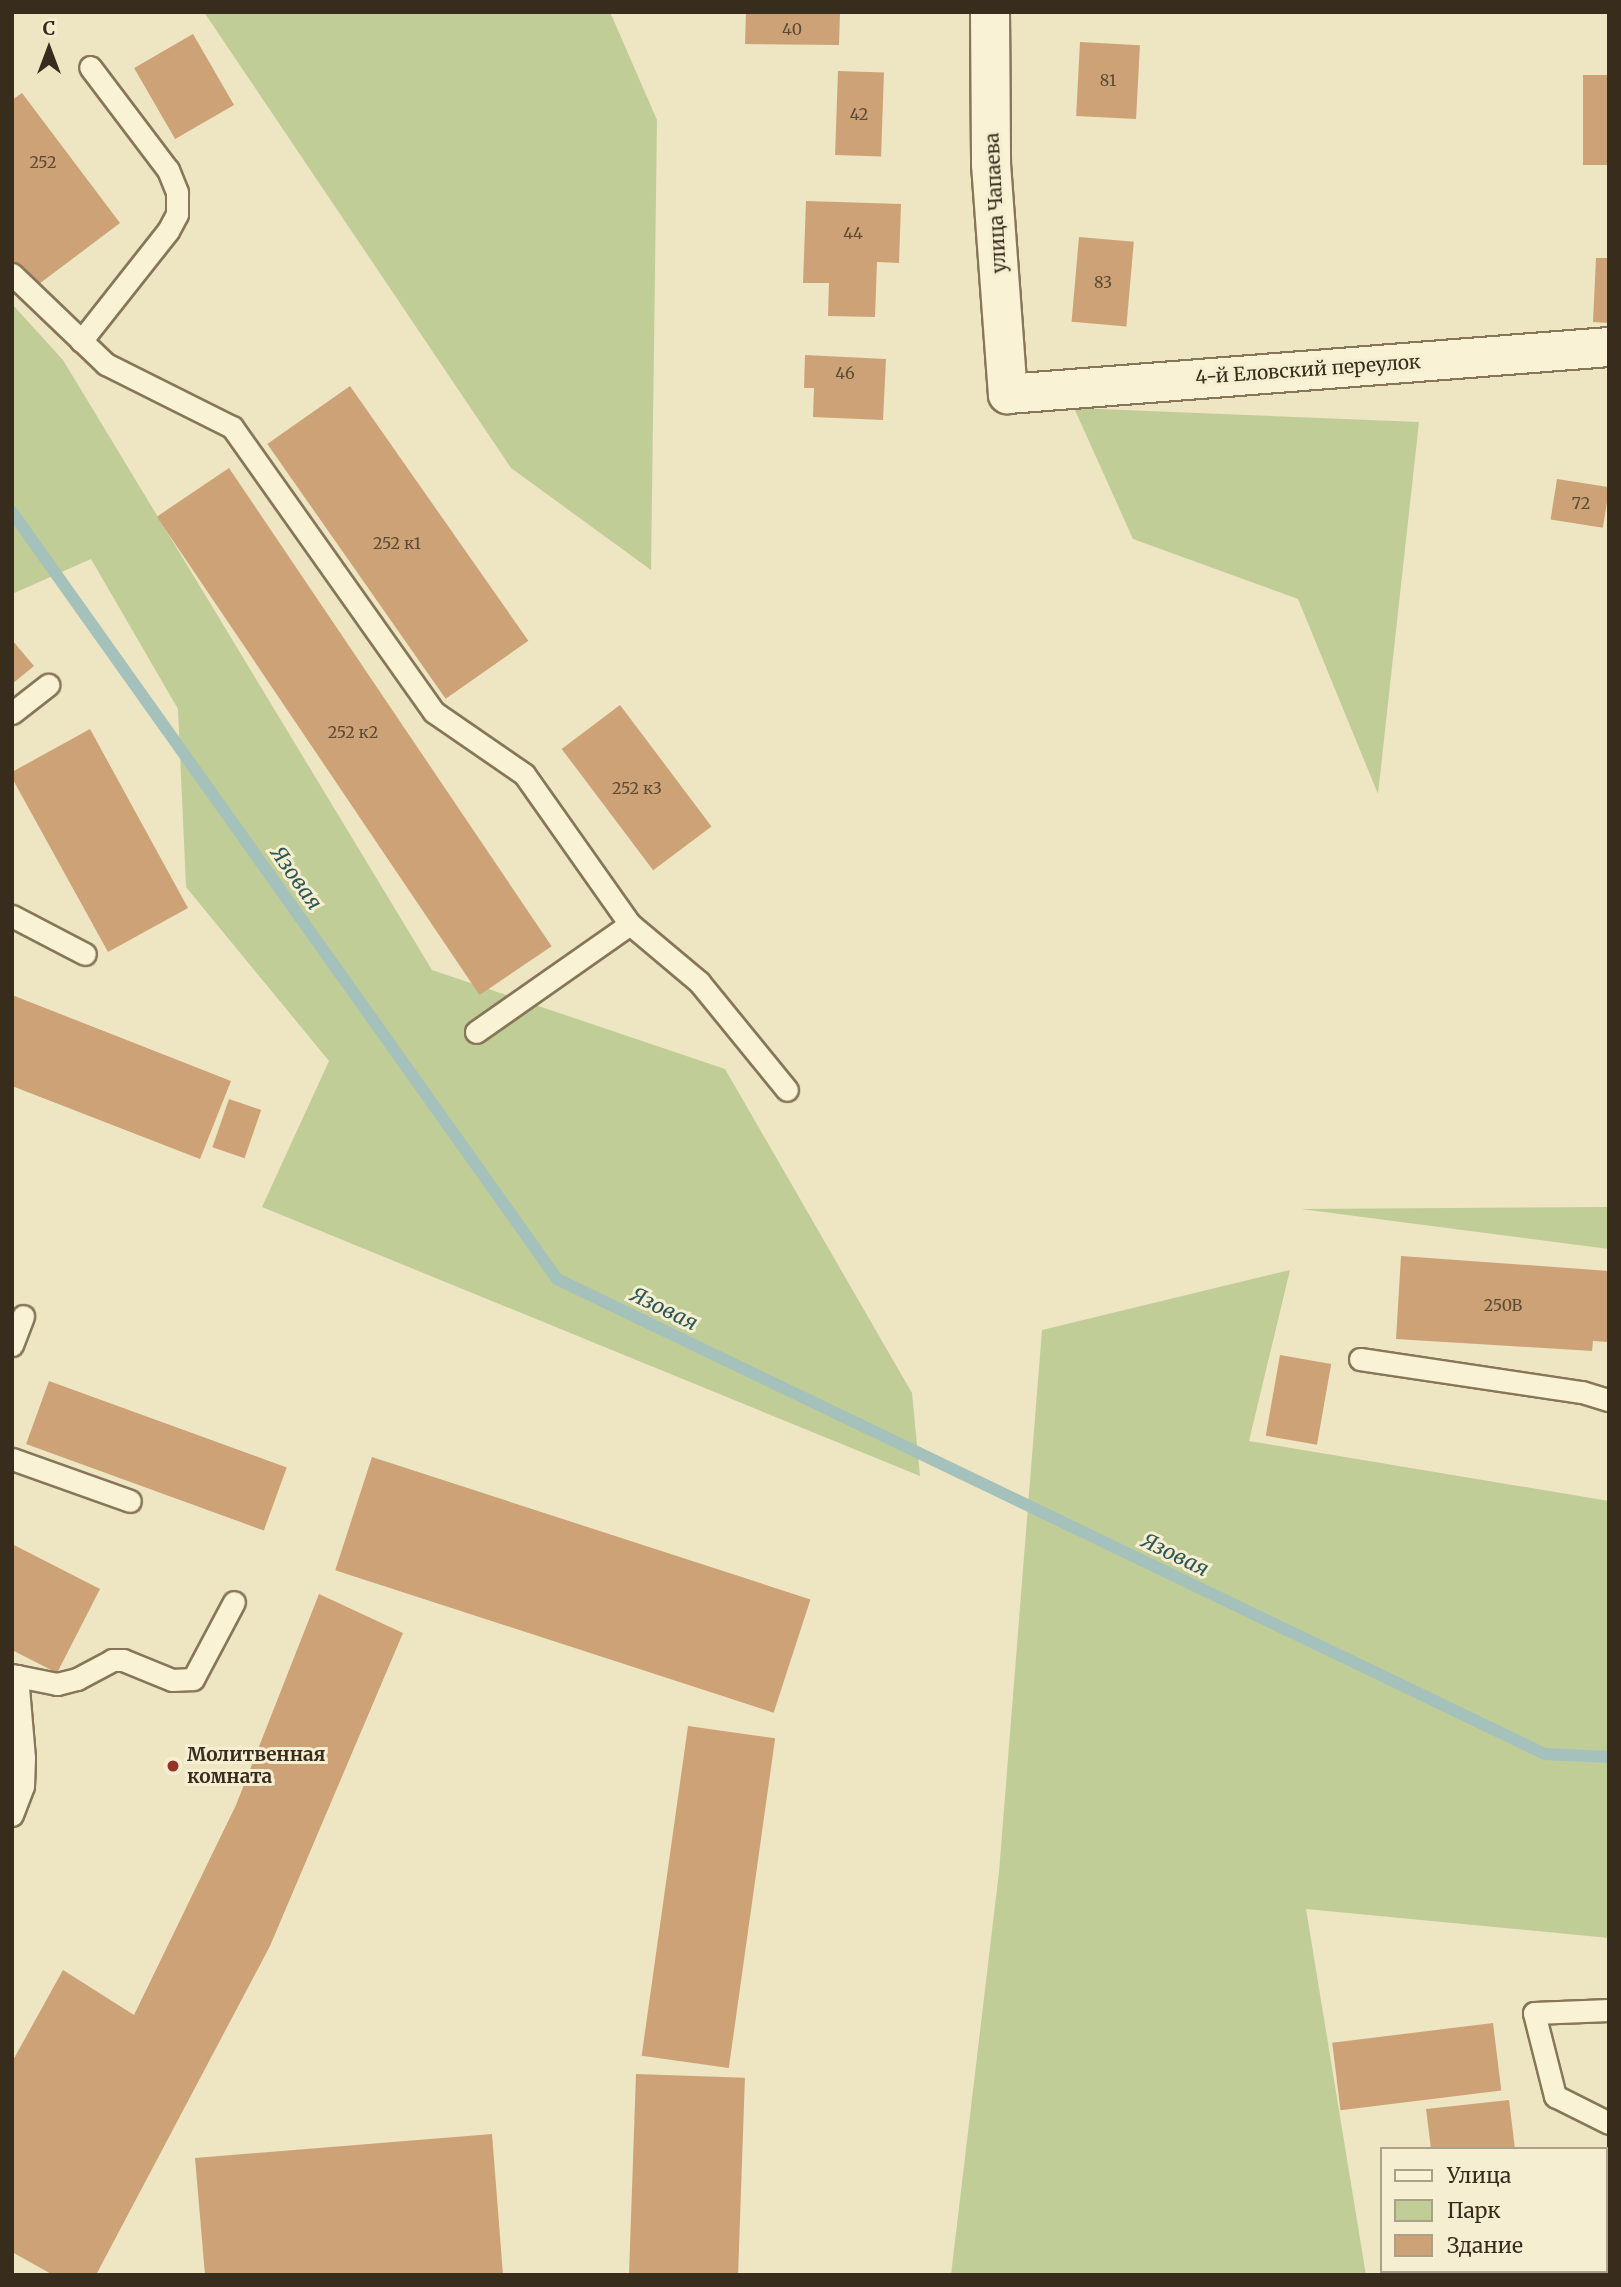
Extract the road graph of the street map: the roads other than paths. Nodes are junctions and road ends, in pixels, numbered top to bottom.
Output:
1 (990, 12) edge
2 (90, 67) dead end
3 (12, 274) edge
4 (81, 341) junction
5 (1609, 347) edge
6 (1008, 394) joint
7 (48, 685) dead end
8 (12, 713) edge
9 (12, 916) edge
10 (630, 924) junction
11 (85, 954) dead end
12 (476, 1032) dead end
13 (788, 1090) dead end
14 (23, 1316) dead end
15 (12, 1345) edge
16 (1360, 1359) dead end
17 (1609, 1400) edge
18 (12, 1459) edge
19 (130, 1501) dead end
20 (234, 1602) dead end
21 (14, 1676) edge
22 (12, 1815) edge
23 (1609, 2010) edge
24 (1609, 2123) edge

1 - 6 street, улица Чапаева
2 - 4 lane
3 - 4 lane
4 - 10 lane
5 - 6 street, 4-й Еловский переулок
7 - 8 lane
9 - 11 lane
10 - 12 lane
10 - 13 lane
14 - 15 lane
16 - 17 lane
18 - 19 lane
20 - 21 lane
21 - 22 lane
23 - 24 lane

